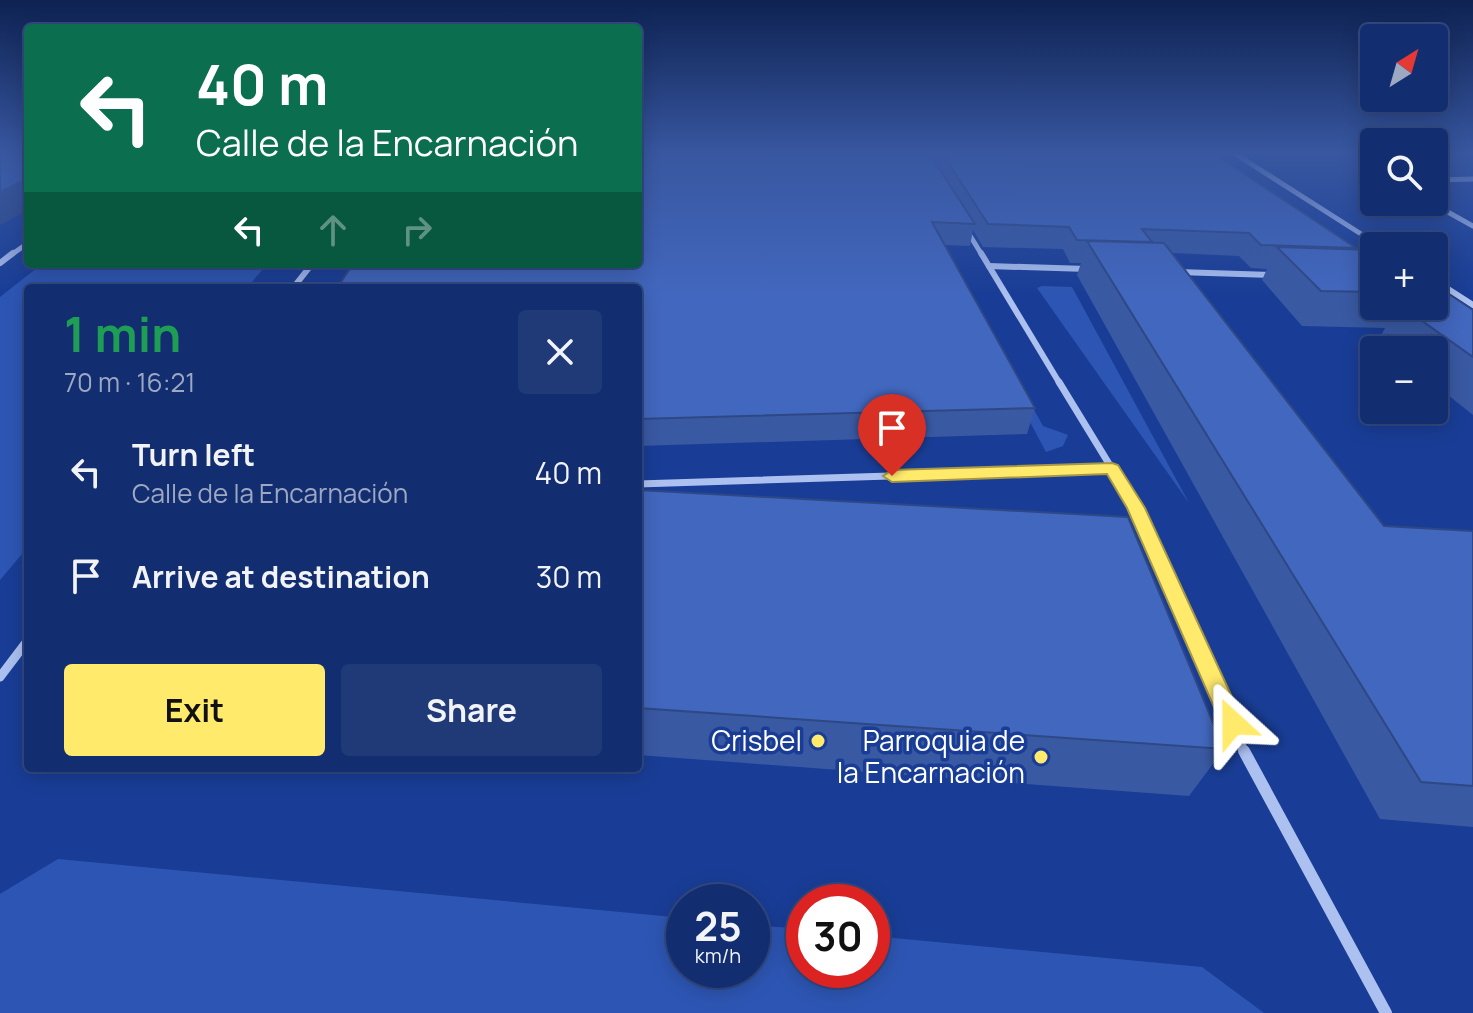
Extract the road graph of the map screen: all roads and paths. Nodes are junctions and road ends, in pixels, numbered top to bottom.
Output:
1 (1308, 200) edge
2 (1448, 212) edge
3 (958, 216) edge
4 (1473, 226) edge
5 (1360, 233) edge
6 (24, 246) edge
7 (0, 263) edge
8 (989, 266) junction
9 (309, 268) edge
10 (1097, 269) edge
11 (1175, 272) edge
12 (1283, 275) edge
13 (296, 284) edge
14 (1448, 289) edge
15 (1473, 305) edge
16 (1112, 469) junction
17 (642, 484) edge
18 (24, 645) edge
19 (0, 677) edge
20 (1386, 1013) edge

1 - 5 street
2 - 4 street
3 - 8 street
6 - 7 street
8 - 10 street
8 - 16 street
9 - 13 street
11 - 12 street
14 - 15 street
16 - 17 street
16 - 20 street
18 - 19 street

